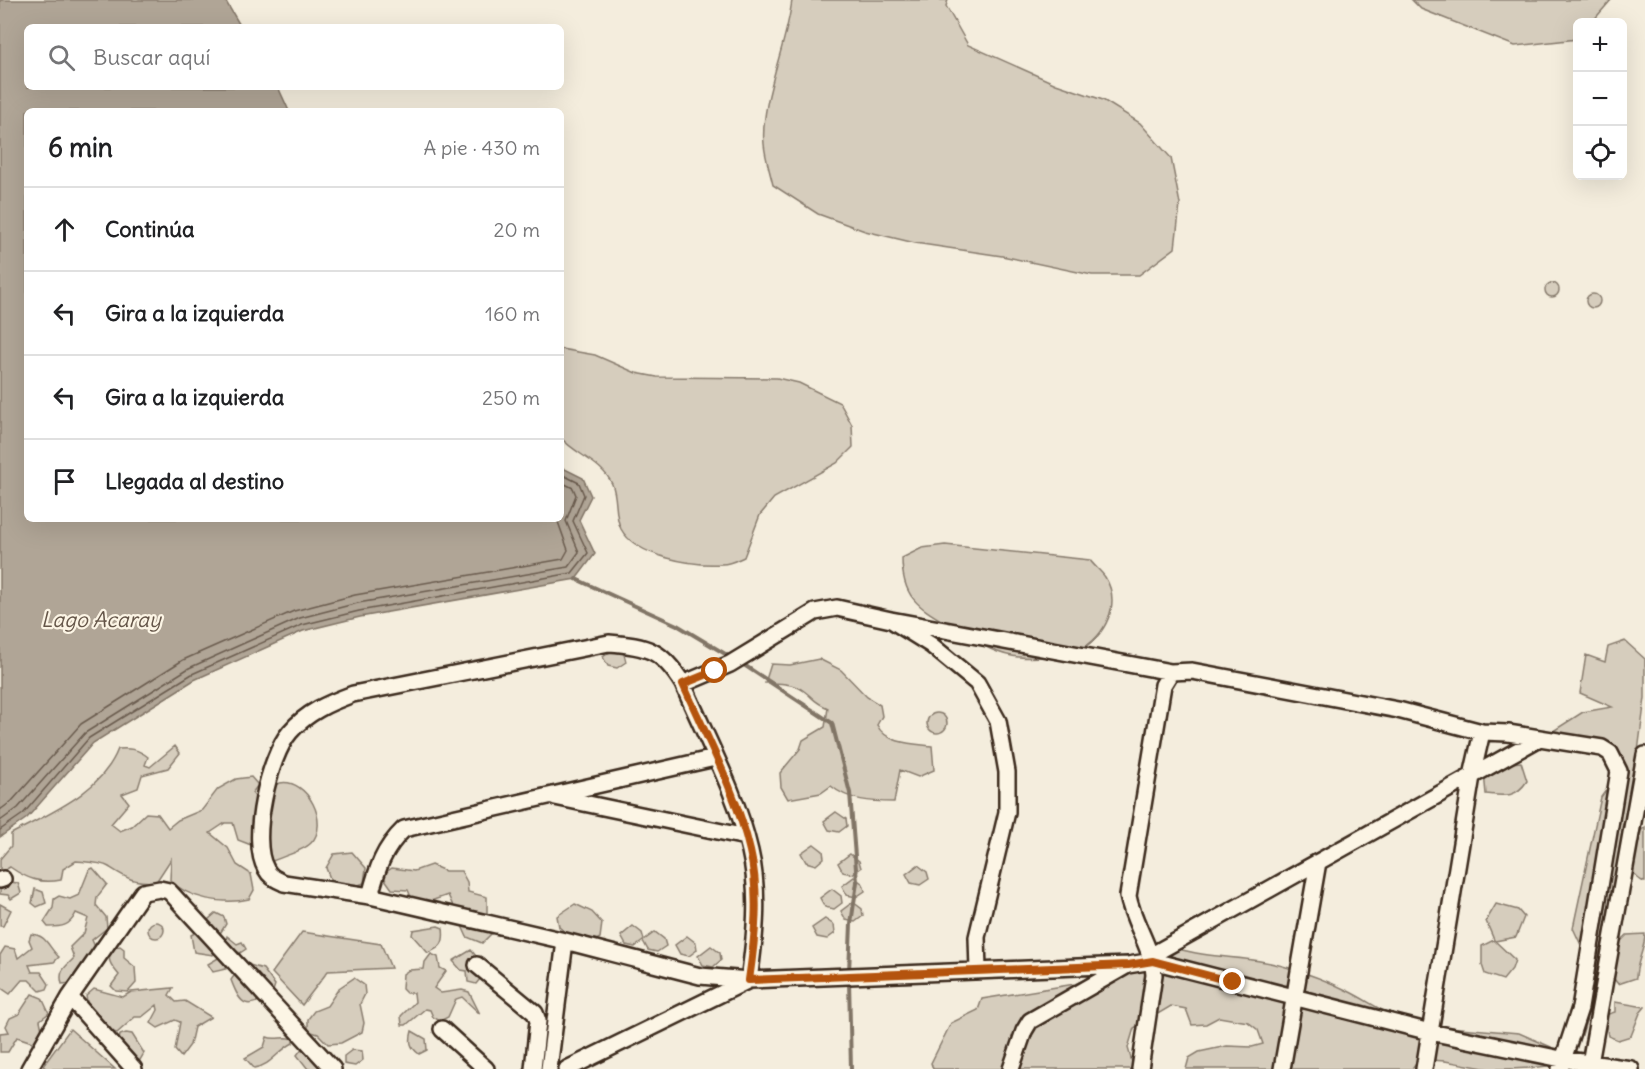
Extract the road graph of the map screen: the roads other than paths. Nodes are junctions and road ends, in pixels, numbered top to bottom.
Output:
1 (891, 620) junction
2 (1171, 672) junction
3 (683, 684) junction
4 (1482, 732) junction
5 (1538, 739) junction
6 (1645, 755) edge
7 (715, 758) junction
8 (1472, 776) junction
9 (1643, 776) edge
10 (550, 796) junction
11 (746, 837) junction
12 (1318, 862) junction
13 (370, 896) junction
14 (565, 940) junction
15 (1151, 958) junction
16 (477, 965) dead end
17 (1128, 965) junction
18 (978, 971) junction
19 (749, 980) junction
20 (70, 997) junction
21 (1293, 998) junction
22 (442, 1029) dead end
23 (1430, 1032) junction
24 (1560, 1064) edge
25 (1590, 1066) edge
26 (29, 1069) edge
27 (134, 1069) edge
28 (333, 1069) edge
29 (486, 1069) edge
30 (532, 1069) edge
31 (549, 1069) edge
32 (567, 1069) edge
33 (1011, 1069) edge
34 (1140, 1069) edge
35 (1282, 1069) edge
36 (1424, 1069) edge
37 (1631, 1069) edge

1 - 2 street
1 - 3 street
1 - 18 street
2 - 4 street
2 - 15 street
3 - 7 street
3 - 13 street
4 - 5 street
4 - 8 street
5 - 8 street
5 - 24 street
6 - 9 street
7 - 10 street
7 - 11 street
8 - 12 street
8 - 23 street
9 - 25 street
10 - 11 street
10 - 13 street
11 - 19 street
12 - 15 street
12 - 21 street
13 - 14 street
14 - 19 street
14 - 31 street
15 - 17 street
15 - 21 street
15 - 34 street
16 - 30 street
17 - 18 street
17 - 33 street
18 - 19 street
19 - 32 street
20 - 26 street
20 - 27 street
20 - 28 street
21 - 23 street
21 - 35 street
22 - 29 street
23 - 24 street
23 - 36 street
24 - 25 street
25 - 37 street

